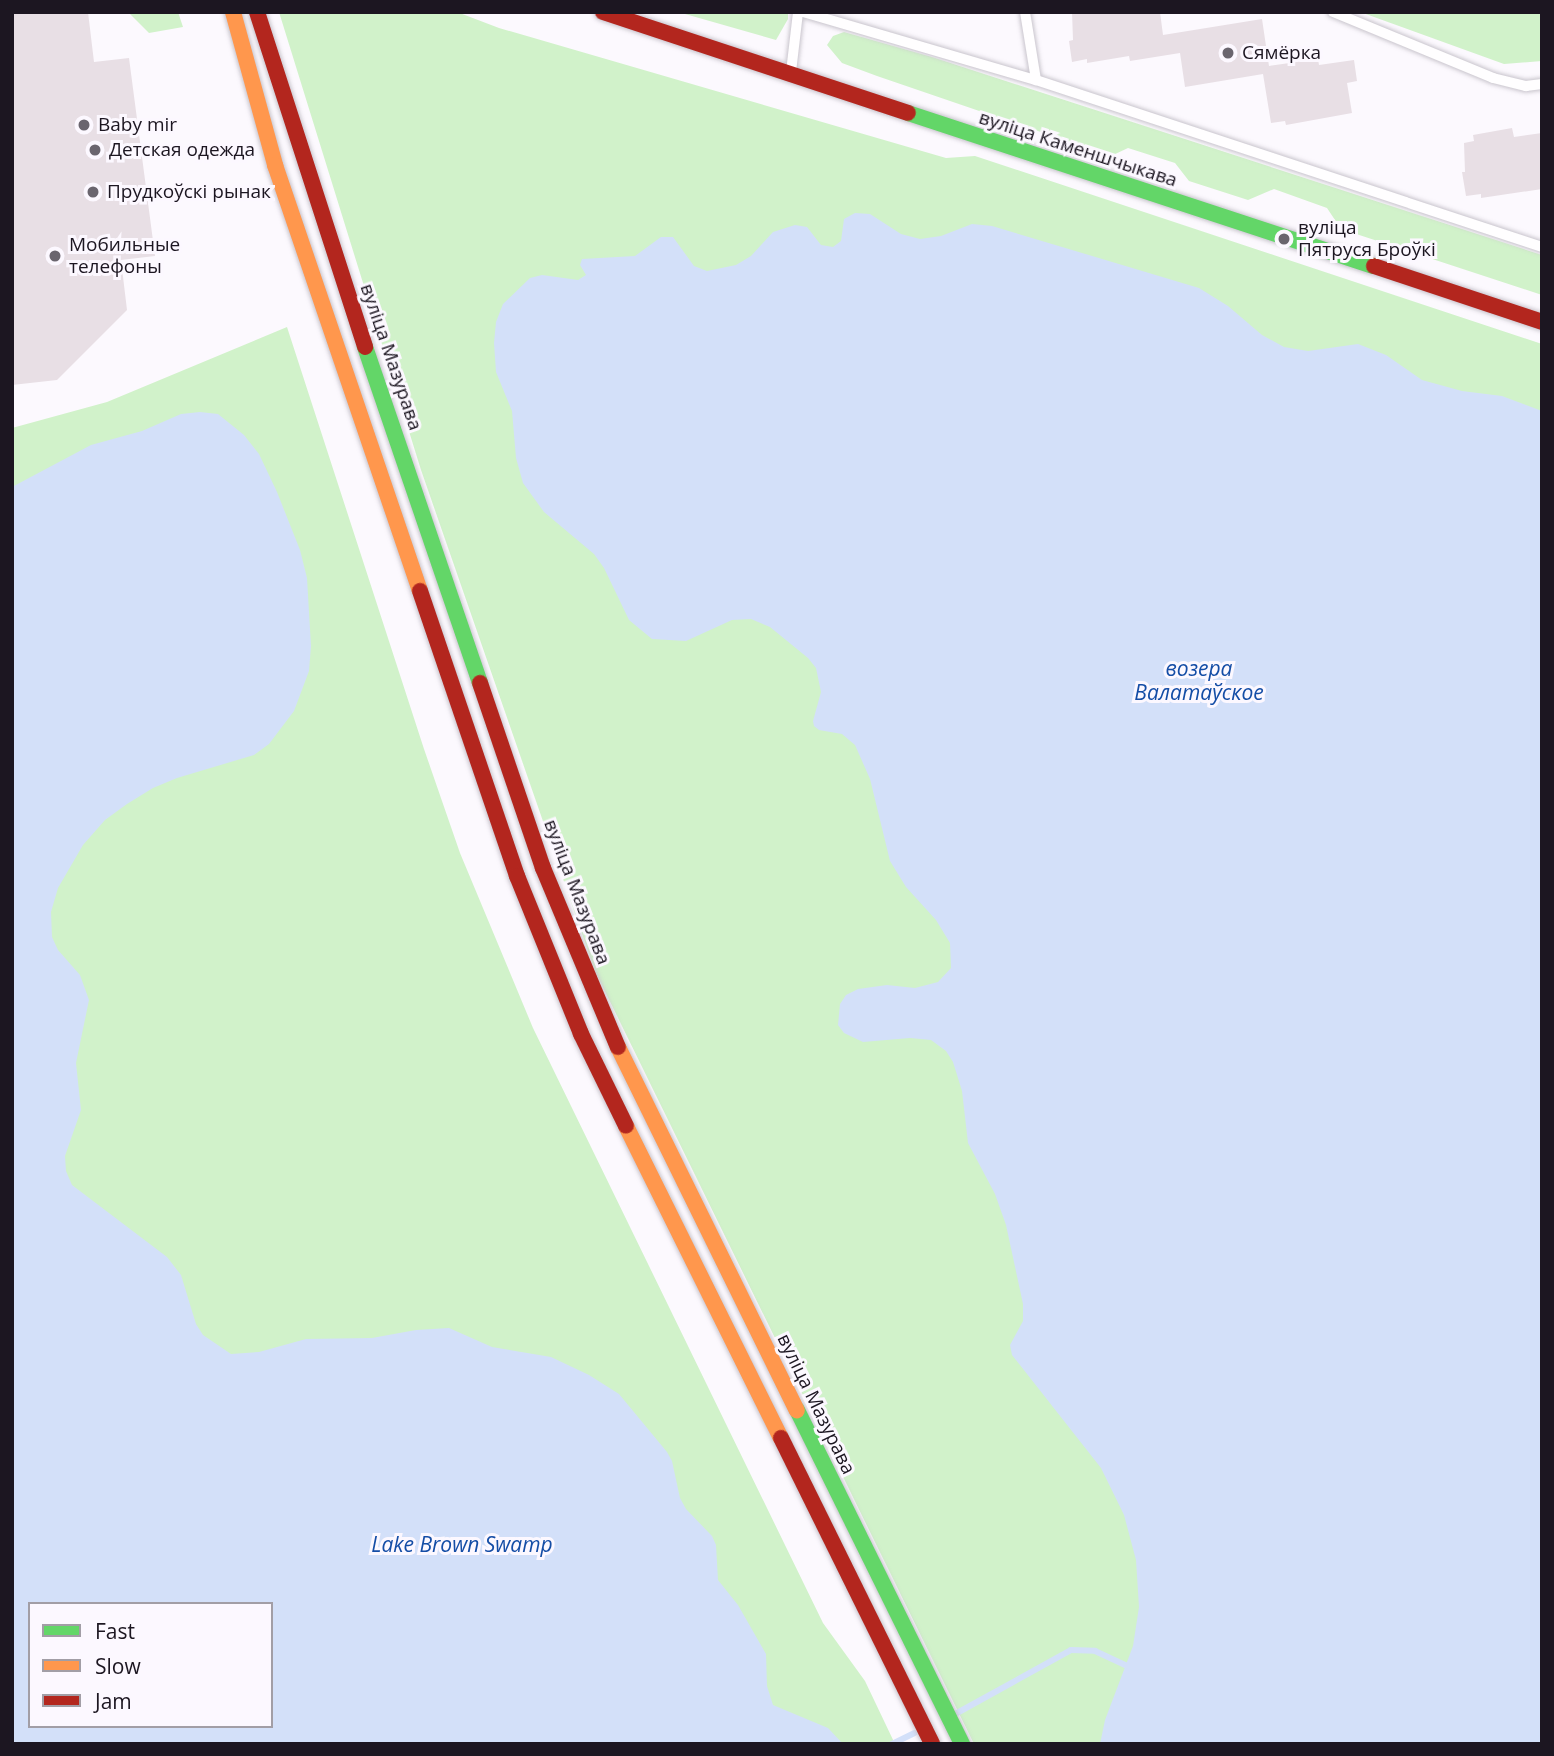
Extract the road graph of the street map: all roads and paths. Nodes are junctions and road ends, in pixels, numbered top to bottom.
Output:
1 (233, 12) edge
2 (257, 12) edge
3 (603, 12) edge
4 (801, 12) edge
5 (1025, 12) edge
6 (1334, 12) edge
7 (790, 75) junction
8 (1036, 80) junction
9 (1542, 84) edge
10 (1542, 247) edge
11 (1542, 322) edge
12 (932, 1744) edge
13 (962, 1744) edge

1 - 12 main road
2 - 13 main road, вуліца Мазурава
3 - 7 main road, вуліца Каменшчыкава
4 - 7 lane
4 - 8 lane
5 - 8 lane
6 - 9 lane
7 - 11 main road, вуліца Каменшчыкава
8 - 10 lane

